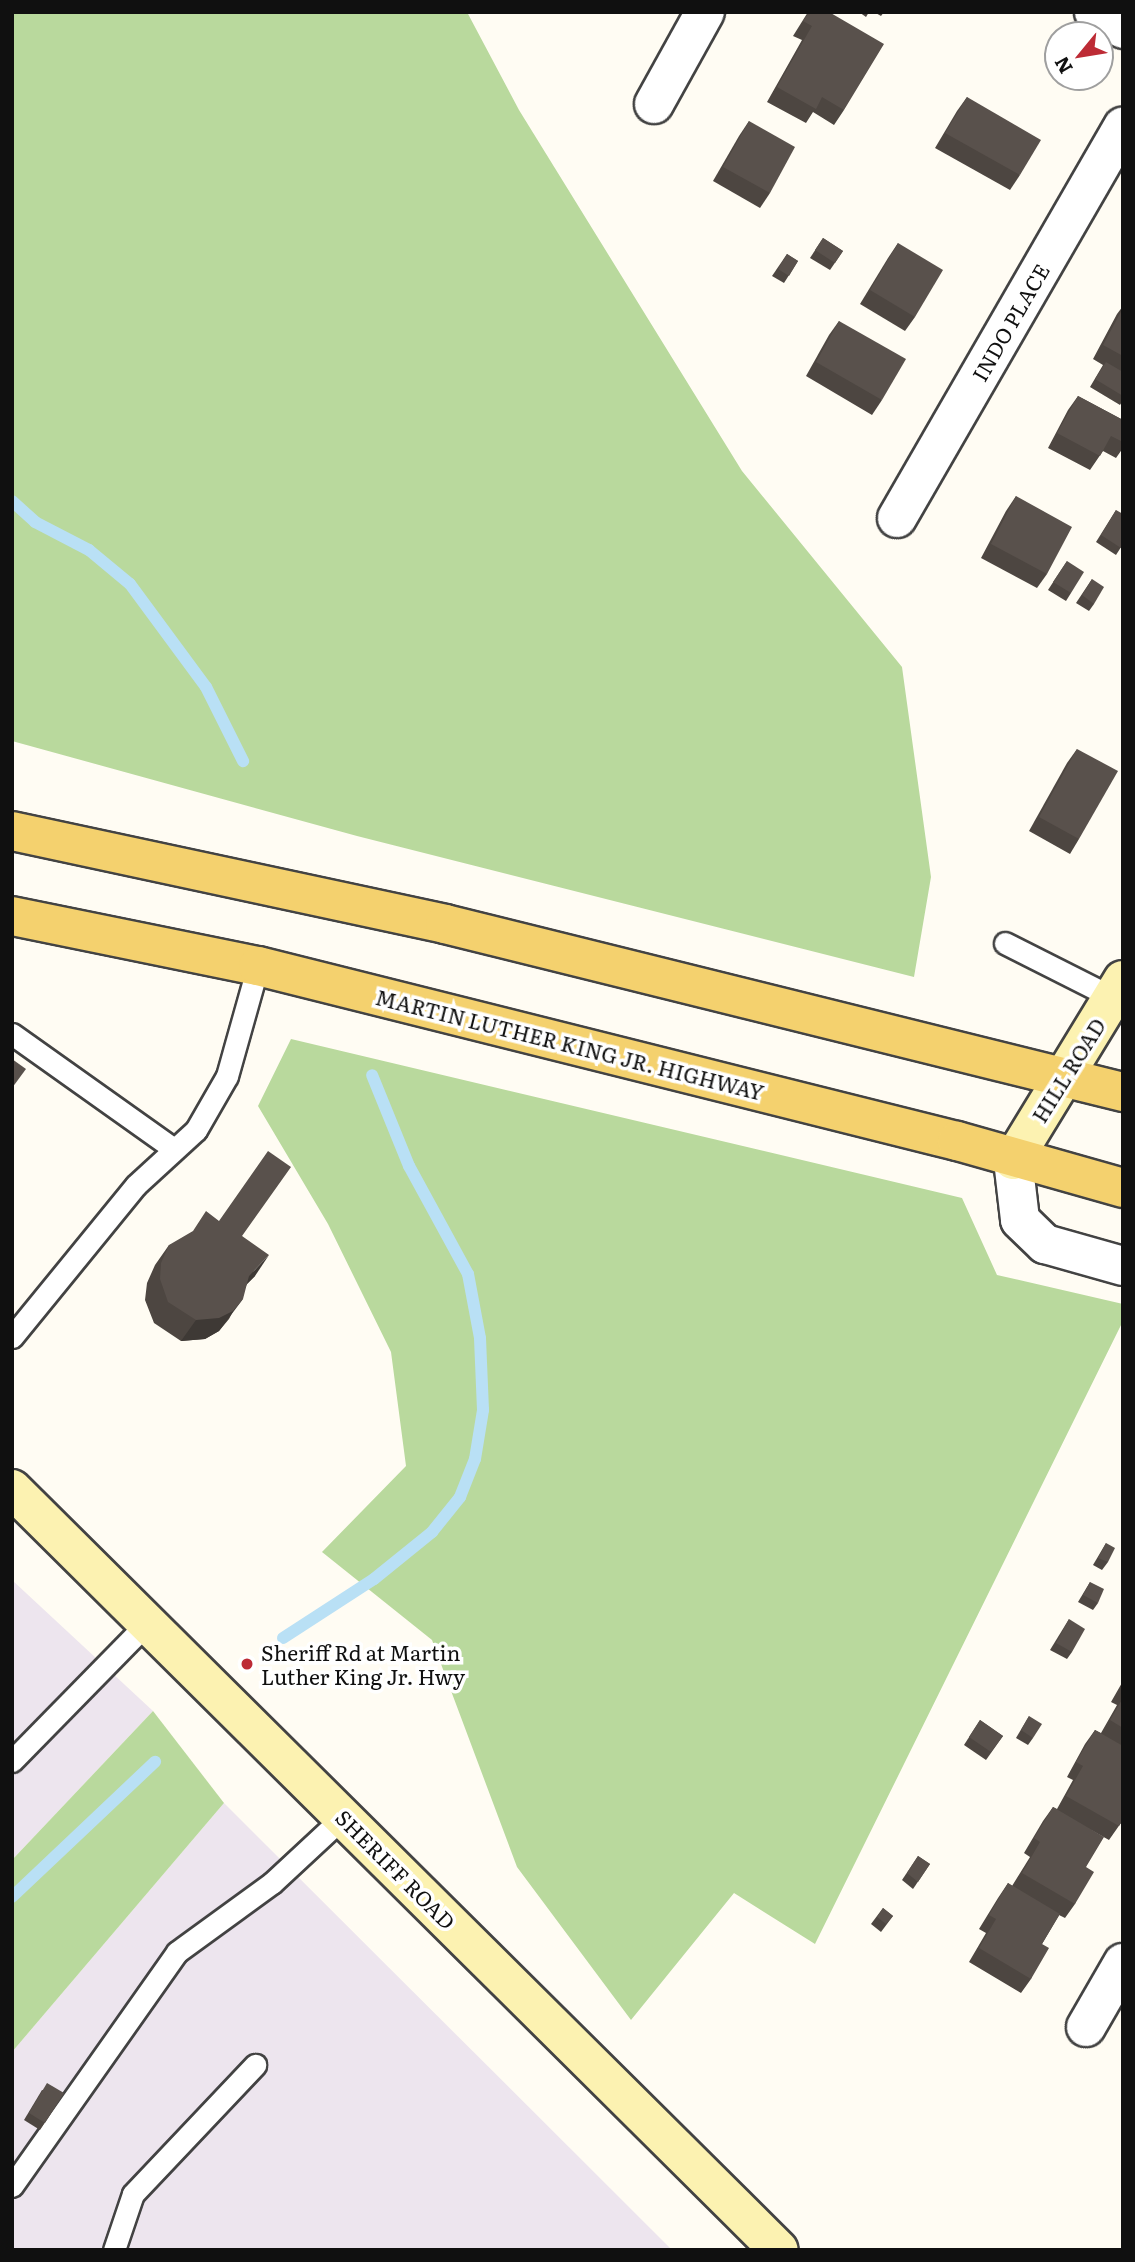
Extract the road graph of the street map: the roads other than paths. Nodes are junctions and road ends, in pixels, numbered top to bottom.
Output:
1 (705, 12) edge
2 (1094, 12) edge
3 (1123, 29) edge
4 (654, 104) dead end
5 (1123, 126) edge
6 (897, 518) dead end
7 (12, 831) edge
8 (12, 916) edge
9 (1005, 943) dead end
10 (258, 966) junction
11 (1118, 988) edge
12 (12, 1034) edge
13 (1063, 1077) junction
14 (1123, 1092) edge
15 (174, 1149) junction
16 (1013, 1160) junction
17 (1123, 1188) edge
18 (1123, 1266) edge
19 (12, 1337) edge
20 (12, 1489) edge
21 (148, 1623) junction
22 (12, 1760) edge
23 (343, 1817) junction
24 (1123, 1963) edge
25 (1086, 2028) dead end
26 (255, 2065) dead end
27 (12, 2186) edge
28 (114, 2250) edge
29 (779, 2250) edge

1 - 4 street
2 - 3 street
5 - 6 street, INDO PLACE
7 - 13 main road
8 - 10 main road, MARTIN LUTHER KING JR. HIGHWAY
9 - 11 lane
10 - 15 lane
10 - 16 main road, MARTIN LUTHER KING JR. HIGHWAY
11 - 13 main road, HILL ROAD
12 - 15 lane
13 - 14 main road
13 - 16 main road, HILL ROAD
15 - 19 lane
16 - 17 main road, MARTIN LUTHER KING JR. HIGHWAY
16 - 18 street
20 - 21 main road, SHERIFF ROAD
21 - 22 lane
21 - 23 main road, SHERIFF ROAD
23 - 27 lane
23 - 29 main road, SHERIFF ROAD
24 - 25 street
26 - 28 lane

